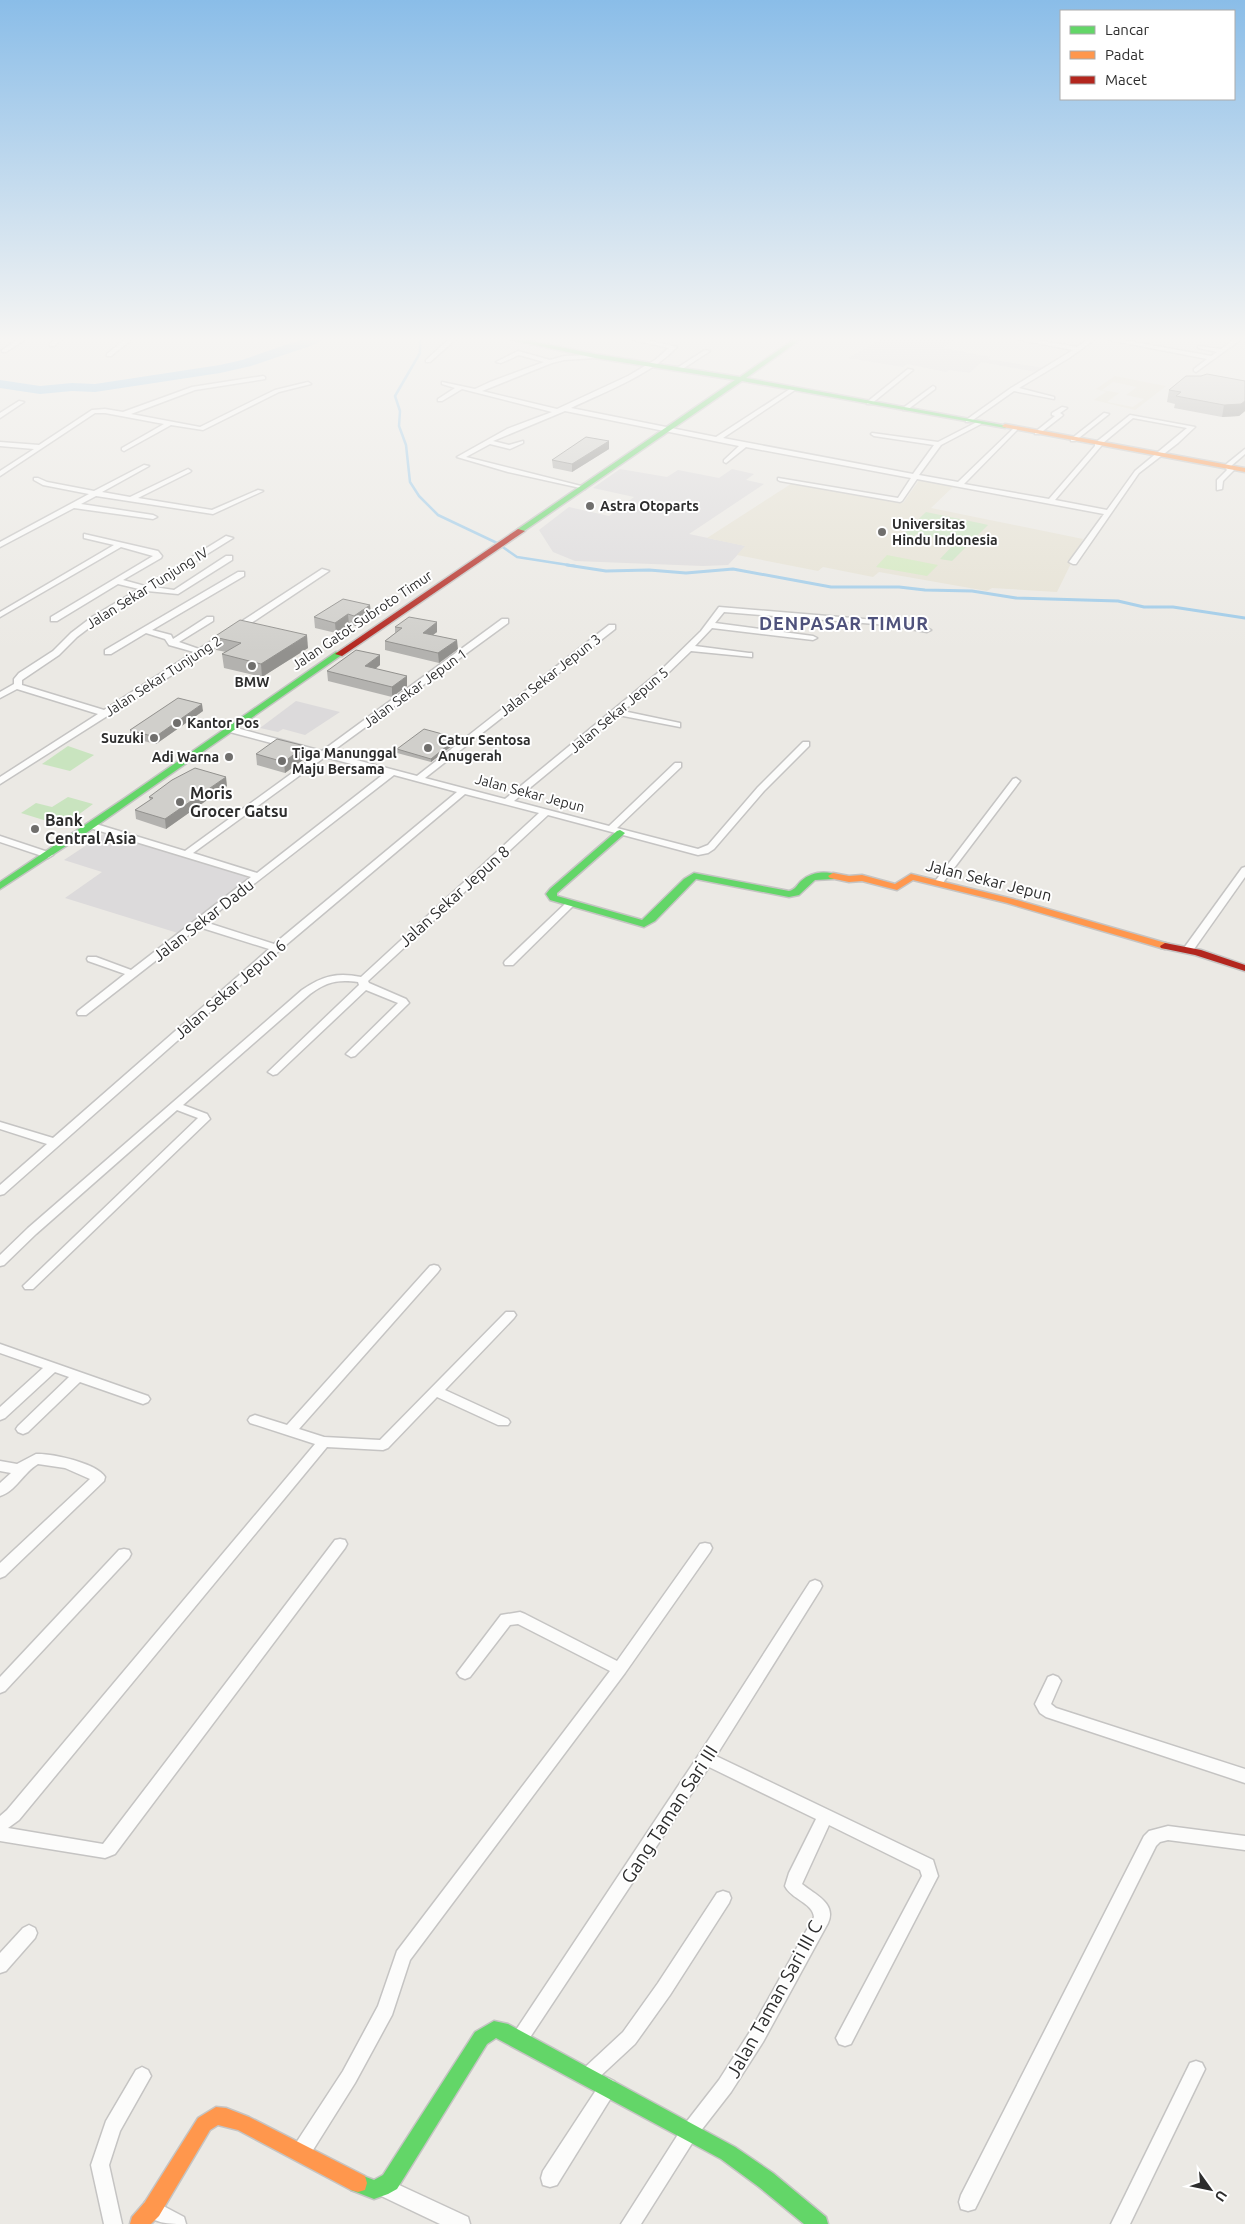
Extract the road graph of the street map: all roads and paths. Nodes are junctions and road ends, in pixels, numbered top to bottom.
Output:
1 (0, 444) edge
2 (45, 444) edge
3 (133, 444) edge
4 (486, 444) edge
5 (495, 444) edge
6 (518, 444) edge
7 (647, 444) edge
8 (737, 444) edge
9 (939, 444) edge
10 (999, 444) edge
11 (1098, 444) joint
12 (1174, 444) edge
13 (744, 445) junction
14 (40, 447) junction
15 (124, 449) dead end
16 (1245, 451) edge
17 (1159, 455) junction
18 (880, 460) dead end
19 (726, 462) dead end
20 (146, 466) dead end
21 (1227, 466) junction
22 (868, 468) junction
23 (1245, 470) edge
24 (188, 471) dead end
25 (0, 474) edge
26 (914, 476) junction
27 (36, 479) dead end
28 (780, 479) dead end
29 (958, 485) junction
30 (584, 488) junction
31 (1219, 489) dead end
32 (260, 491) dead end
33 (93, 493) junction
34 (131, 499) junction
35 (1050, 502) junction
36 (72, 505) junction
37 (1107, 512) junction
38 (153, 516) dead end
39 (87, 536) dead end
40 (229, 538) dead end
41 (121, 544) junction
42 (0, 545) edge
43 (229, 558) dead end
44 (1073, 562) dead end
45 (325, 571) dead end
46 (241, 574) dead end
47 (116, 581) junction
48 (145, 588) junction
49 (0, 616) edge
50 (54, 619) dead end
51 (210, 619) dead end
52 (505, 621) dead end
53 (711, 625) junction
54 (612, 627) dead end
55 (145, 630) junction
56 (927, 630) dead end
57 (813, 638) dead end
58 (172, 642) junction
59 (690, 648) junction
60 (108, 652) dead end
61 (202, 652) junction
62 (749, 656) dead end
63 (16, 686) junction
64 (0, 696) edge
65 (618, 712) junction
66 (105, 713) junction
67 (676, 725) dead end
68 (229, 729) junction
69 (806, 744) dead end
70 (324, 754) junction
71 (678, 765) dead end
72 (392, 772) junction
73 (418, 779) junction
74 (0, 781) edge
75 (1016, 782) dead end
76 (463, 791) junction
77 (508, 802) junction
78 (546, 812) junction
79 (93, 826) junction
80 (615, 831) junction
81 (0, 839) edge
82 (185, 855) junction
83 (48, 856) junction
84 (1245, 870) edge
85 (258, 876) junction
86 (939, 882) junction
87 (0, 886) edge
88 (570, 904) junction
89 (198, 923) junction
90 (276, 948) junction
91 (1188, 950) junction
92 (92, 959) dead end
93 (509, 963) dead end
94 (1245, 968) edge
95 (134, 974) junction
96 (363, 982) junction
97 (82, 1013) dead end
98 (351, 1054) dead end
99 (273, 1072) dead end
100 (175, 1106) junction
101 (0, 1125) edge
102 (54, 1142) junction
103 (0, 1191) edge
104 (0, 1262) edge
105 (434, 1269) dead end
106 (29, 1286) dead end
107 (510, 1315) dead end
108 (0, 1348) edge
109 (53, 1367) junction
110 (78, 1376) junction
111 (435, 1392) junction
112 (143, 1399) dead end
113 (0, 1415) edge
114 (256, 1420) dead end
115 (503, 1422) dead end
116 (23, 1429) dead end
117 (290, 1431) junction
118 (324, 1442) junction
119 (0, 1466) edge
120 (18, 1469) junction
121 (0, 1491) edge
122 (340, 1544) dead end
123 (705, 1548) dead end
124 (124, 1554) dead end
125 (0, 1572) edge
126 (815, 1586) dead end
127 (620, 1670) junction
128 (465, 1673) dead end
129 (1053, 1681) dead end
130 (0, 1687) edge
131 (706, 1758) junction
132 (1245, 1776) edge
133 (826, 1816) junction
134 (0, 1826) edge
135 (0, 1834) edge
136 (1245, 1843) edge
137 (723, 1898) dead end
138 (29, 1933) dead end
139 (0, 1965) edge
140 (845, 2038) dead end
141 (520, 2040) junction
142 (1196, 2069) dead end
143 (142, 2076) dead end
144 (588, 2076) junction
145 (608, 2087) junction
146 (690, 2131) junction
147 (302, 2152) junction
148 (550, 2178) dead end
149 (384, 2187) junction
150 (968, 2202) dead end
151 (152, 2209) junction
152 (450, 2221) edge
153 (113, 2224) edge
154 (138, 2224) edge
155 (177, 2224) edge
156 (630, 2224) edge
157 (818, 2224) edge
158 (1120, 2224) edge

1 - 14 street
2 - 14 street
3 - 15 street
4 - 30 street
5 - 6 street
7 - 30 main road, Jalan Gatot Subroto Timur
8 - 13 street
9 - 26 street
10 - 29 street
11 - 17 main road
11 - 35 street
12 - 17 street
13 - 19 street
13 - 22 street
14 - 25 street
16 - 21 street
17 - 21 main road
17 - 37 street
18 - 22 street
20 - 33 street
21 - 23 main road
21 - 31 street
22 - 26 street
24 - 34 street
26 - 28 street
26 - 29 street
27 - 33 street
29 - 35 street
30 - 68 main road, Jalan Gatot Subroto Timur
32 - 34 street
33 - 34 street
33 - 36 street
35 - 37 street
36 - 38 street
36 - 42 street
37 - 44 street
39 - 41 street
40 - 48 street, Jalan Sekar Tunjung IV
41 - 47 street
41 - 49 street
43 - 48 street
45 - 61 street, Jalan Sekar Tunjung 2
46 - 55 street
47 - 48 street
47 - 50 street
48 - 63 street, Jalan Sekar Tunjung IV
51 - 58 street
52 - 70 street, Jalan Sekar Jepun 1
53 - 56 street, Jalan Sekar Jepun 5
53 - 57 street
53 - 59 street, Jalan Sekar Jepun 5
54 - 73 street, Jalan Sekar Jepun 3
55 - 58 street
55 - 60 street
58 - 61 street
59 - 62 street
59 - 65 street, Jalan Sekar Jepun 5
61 - 66 street, Jalan Sekar Tunjung 2
63 - 64 street, Jalan Sekar Tunjung IV
63 - 66 street
65 - 67 street
65 - 77 street, Jalan Sekar Jepun 5
66 - 74 street, Jalan Sekar Tunjung 2
68 - 70 street, Jalan Sekar Jepun
68 - 79 main road, Jalan Gatot Subroto Timur
69 - 80 street, Jalan Sekar Jepun
70 - 72 street, Jalan Sekar Jepun
70 - 82 street, Jalan Sekar Jepun 1
71 - 80 street
72 - 73 street, Jalan Sekar Jepun
72 - 85 street
73 - 76 street, Jalan Sekar Jepun
75 - 86 street
76 - 77 street, Jalan Sekar Jepun
76 - 90 street, Jalan Sekar Jepun 6
77 - 78 street, Jalan Sekar Jepun
78 - 80 street, Jalan Sekar Jepun
78 - 96 street, Jalan Sekar Jepun 8
79 - 82 street, Jalan Sekar Dadu
79 - 83 main road, Jalan Gatot Subroto Timur
80 - 88 main road, Jalan Sekar Jepun
81 - 83 street
82 - 85 street, Jalan Sekar Dadu
83 - 87 main road, Jalan Gatot Subroto Timur
84 - 91 street
85 - 89 street, Jalan Sekar Dadu
86 - 88 main road, Jalan Sekar Jepun
86 - 91 main road, Jalan Sekar Jepun
88 - 93 street
89 - 90 street
89 - 95 street, Jalan Sekar Dadu
90 - 102 street, Jalan Sekar Jepun 6
91 - 94 main road, Jalan Sekar Jepun
92 - 95 street
95 - 97 street, Jalan Sekar Dadu
96 - 98 street
96 - 99 street, Jalan Sekar Jepun 8
96 - 100 street
100 - 104 street
100 - 106 street
101 - 102 street
102 - 103 street, Jalan Sekar Jepun 6
105 - 117 street
107 - 111 street
108 - 109 street
109 - 110 street
109 - 113 street
110 - 112 street
110 - 116 street
111 - 115 street
111 - 118 street
114 - 117 street
117 - 118 street
118 - 134 street
119 - 120 street
120 - 121 street
120 - 125 street
122 - 135 street
123 - 127 street
124 - 130 street
126 - 131 street, Gang Taman Sari III
127 - 128 street
127 - 147 street
129 - 132 street
131 - 133 street
131 - 141 street, Gang Taman Sari III
133 - 140 street
133 - 146 street, Jalan Taman Sari III C
136 - 150 street
137 - 144 street
138 - 139 street
141 - 144 main road
141 - 149 main road
142 - 158 street
143 - 153 street
144 - 145 main road
145 - 146 main road
145 - 148 street
146 - 156 street
146 - 157 main road
147 - 149 main road
147 - 151 main road
149 - 152 street
151 - 154 main road
151 - 155 street

